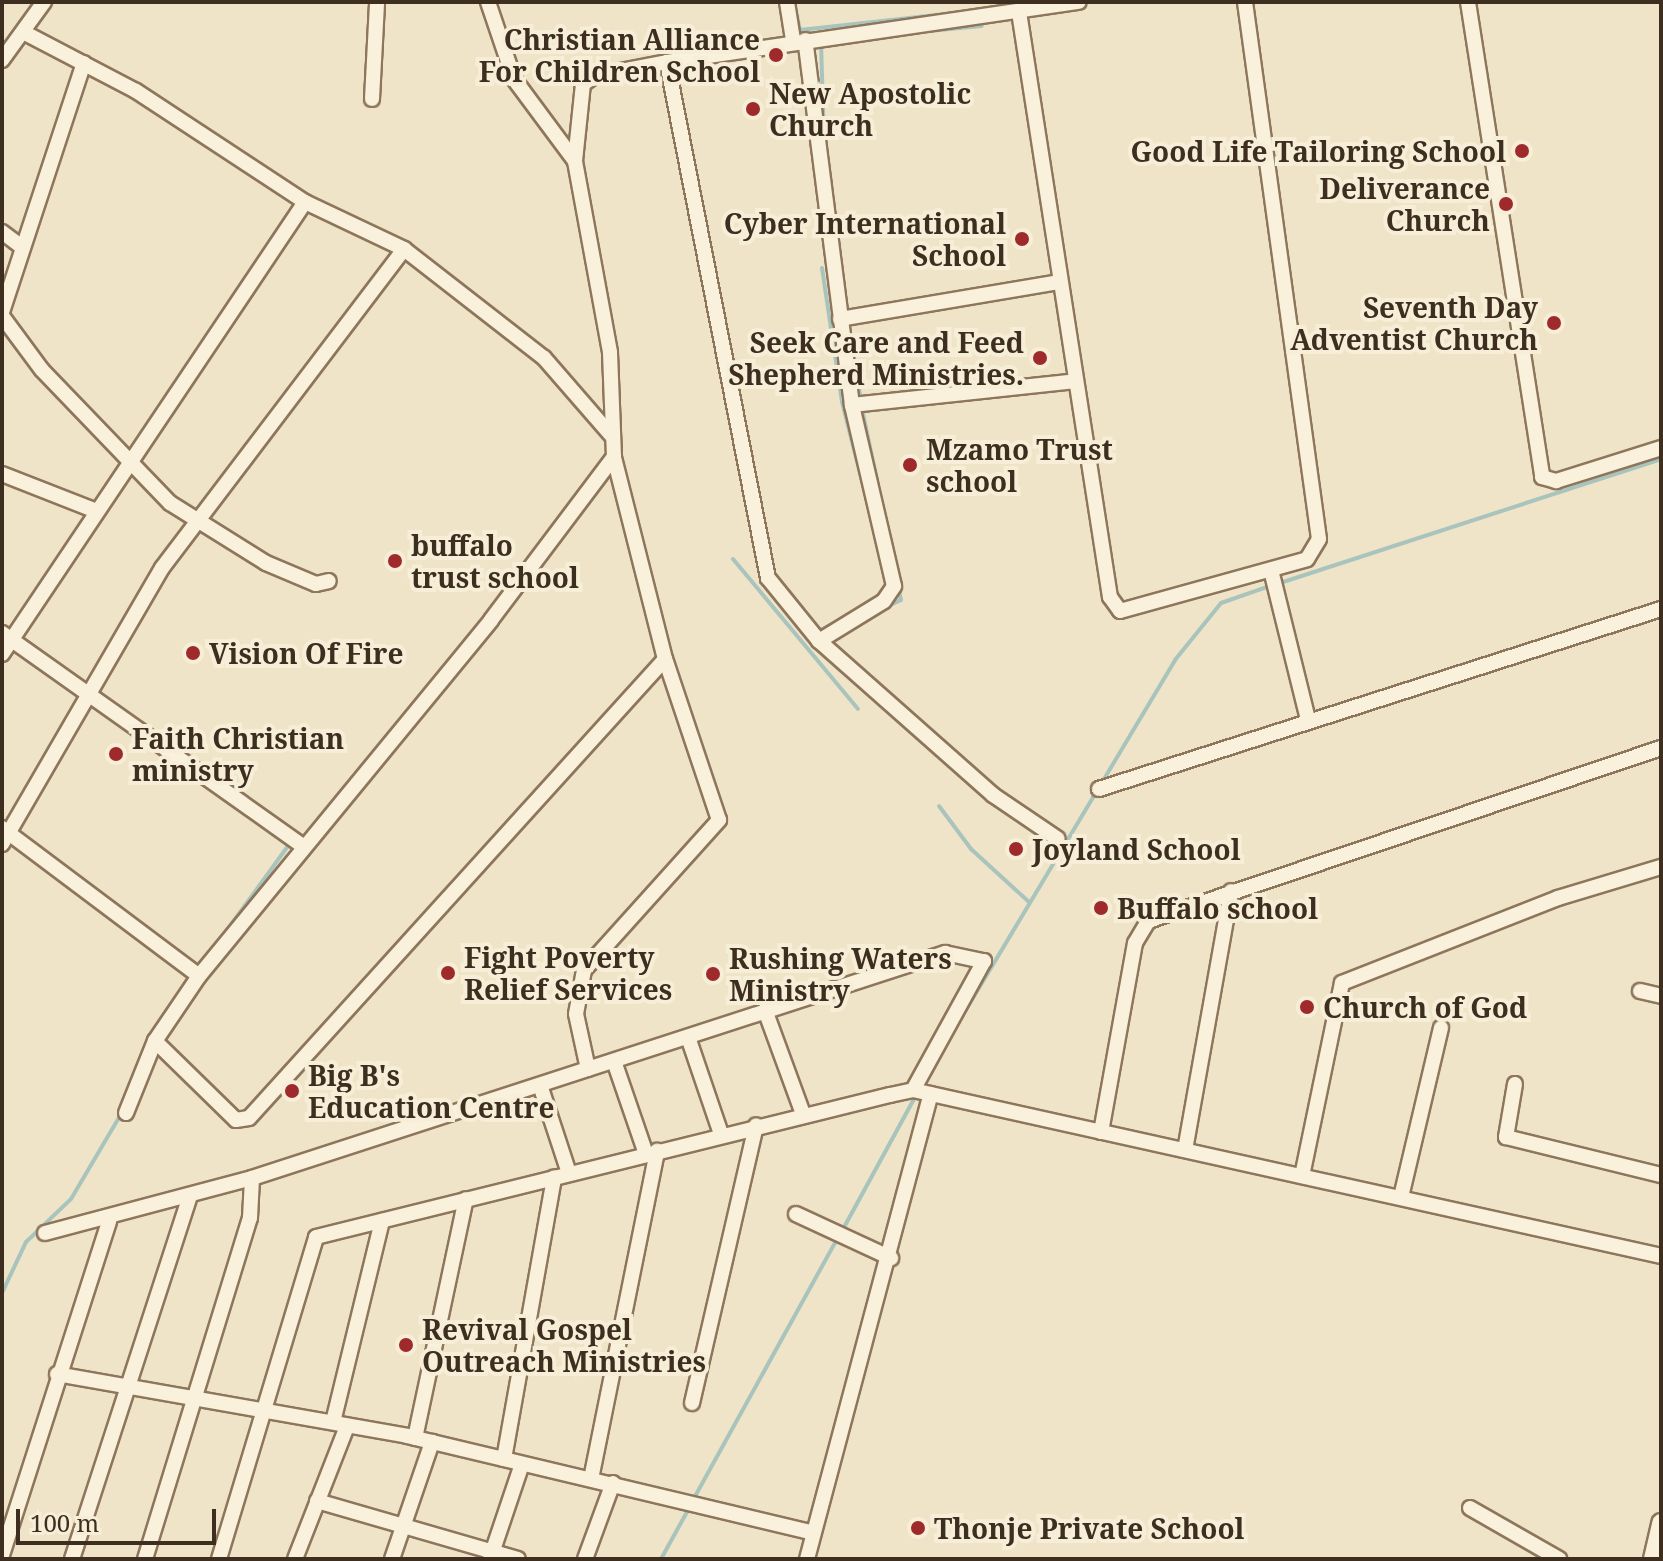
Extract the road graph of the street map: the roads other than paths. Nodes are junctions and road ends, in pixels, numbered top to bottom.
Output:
1 (44, 2) edge
2 (377, 2) edge
3 (488, 2) edge
4 (787, 2) edge
5 (1079, 2) edge
6 (1245, 2) edge
7 (1468, 2) edge
8 (1011, 9) edge
9 (25, 33) junction
10 (799, 41) junction
11 (2, 60) edge
12 (667, 62) junction
13 (84, 63) junction
14 (372, 99) dead end
15 (575, 161) junction
16 (305, 202) junction
17 (2, 232) edge
18 (23, 248) junction
19 (404, 249) junction
20 (1059, 282) junction
21 (2, 314) edge
22 (840, 319) junction
23 (1076, 381) junction
24 (852, 405) junction
25 (610, 434) junction
26 (1661, 448) edge
27 (614, 457) junction
28 (126, 461) junction
29 (2, 474) edge
30 (94, 510) junction
31 (200, 525) junction
32 (1271, 570) junction
33 (329, 581) dead end
34 (1661, 609) edge
35 (7, 636) edge
36 (819, 641) junction
37 (2, 654) edge
38 (665, 659) junction
39 (89, 695) junction
40 (1308, 720) junction
41 (1661, 748) edge
42 (1099, 789) dead end
43 (4, 835) edge
44 (1058, 839) dead end
45 (300, 844) junction
46 (1661, 867) edge
47 (1231, 891) junction
48 (199, 976) junction
49 (1640, 991) dead end
50 (1661, 996) edge
51 (765, 1010) junction
52 (1441, 1028) dead end
53 (688, 1037) junction
54 (155, 1041) junction
55 (614, 1061) junction
56 (588, 1069) junction
57 (1515, 1084) dead end
58 (540, 1085) junction
59 (913, 1090) junction
60 (931, 1094) junction
61 (126, 1113) dead end
62 (803, 1114) junction
63 (756, 1125) junction
64 (1101, 1132) junction
65 (721, 1134) junction
66 (1185, 1150) junction
67 (651, 1153) junction
68 (562, 1175) junction
69 (1661, 1175) edge
70 (1302, 1176) junction
71 (252, 1178) junction
72 (190, 1196) junction
73 (1401, 1197) junction
74 (466, 1199) junction
75 (796, 1214) dead end
76 (109, 1221) junction
77 (382, 1221) junction
78 (45, 1233) dead end
79 (1661, 1256) edge
80 (891, 1258) junction
81 (57, 1374) junction
82 (128, 1385) junction
83 (193, 1401) junction
84 (692, 1403) dead end
85 (265, 1407) junction
86 (340, 1424) junction
87 (415, 1438) junction
88 (432, 1442) junction
89 (504, 1459) junction
90 (522, 1464) junction
91 (591, 1479) junction
92 (613, 1483) junction
93 (317, 1501) junction
94 (1470, 1508) dead end
95 (1661, 1523) edge
96 (405, 1525) junction
97 (813, 1533) junction
98 (2, 1555) edge
99 (491, 1556) edge
100 (72, 1559) edge
101 (145, 1559) edge
102 (219, 1559) edge
103 (295, 1559) edge
104 (392, 1559) edge
105 (518, 1559) edge
106 (585, 1559) edge
107 (807, 1559) edge
108 (1559, 1559) edge
109 (1653, 1559) edge

1 - 9 street
2 - 14 street
3 - 15 street
4 - 10 street
5 - 8 street
6 - 32 street
7 - 26 street
8 - 10 street
8 - 20 street
9 - 11 street
9 - 13 street
10 - 12 street
10 - 22 street
12 - 15 street
12 - 36 street
13 - 16 street
13 - 18 street
15 - 25 street
16 - 19 street
16 - 28 street
17 - 18 street
18 - 21 street
19 - 25 street
19 - 31 street
20 - 22 street
20 - 23 street
21 - 28 street
22 - 24 street
23 - 24 street
23 - 32 street
24 - 36 street
25 - 27 street
27 - 38 street
27 - 45 street
28 - 30 street
28 - 31 street
29 - 30 street
30 - 35 street
31 - 33 street
31 - 39 street
32 - 40 street
34 - 40 street
35 - 37 street
35 - 39 street
36 - 44 street
38 - 54 street
38 - 56 street
39 - 43 street
39 - 45 street
40 - 42 street
41 - 47 street
43 - 48 street
45 - 48 street
46 - 70 street
47 - 64 street
47 - 66 street
48 - 54 street
49 - 50 street
51 - 53 street
51 - 59 street
51 - 62 street
52 - 73 street
53 - 55 street
53 - 65 street
54 - 61 street
55 - 56 street
55 - 67 street
56 - 58 street
57 - 69 street
58 - 68 street
58 - 71 street
59 - 60 street
59 - 62 street
60 - 64 street
60 - 80 street
62 - 63 street
63 - 65 street
63 - 84 street
64 - 66 street
65 - 67 street
66 - 70 street
67 - 68 street
67 - 91 street
68 - 74 street
68 - 89 street
70 - 73 street
71 - 72 street
71 - 83 street
72 - 76 street
72 - 82 street
73 - 79 street
74 - 77 street
74 - 87 street
75 - 80 street
76 - 78 street
76 - 81 street
77 - 85 street
77 - 86 street
80 - 97 street
81 - 82 street
81 - 98 street
82 - 83 street
82 - 100 street
83 - 85 street
83 - 101 street
85 - 86 street
85 - 102 street
86 - 87 street
86 - 93 street
87 - 88 street
88 - 89 street
88 - 96 street
89 - 90 street
90 - 91 street
90 - 99 street
91 - 92 street
92 - 97 street
92 - 106 street
93 - 96 street
93 - 103 street
94 - 108 street
95 - 109 main road
96 - 99 street
96 - 104 street
97 - 107 street
99 - 105 street

